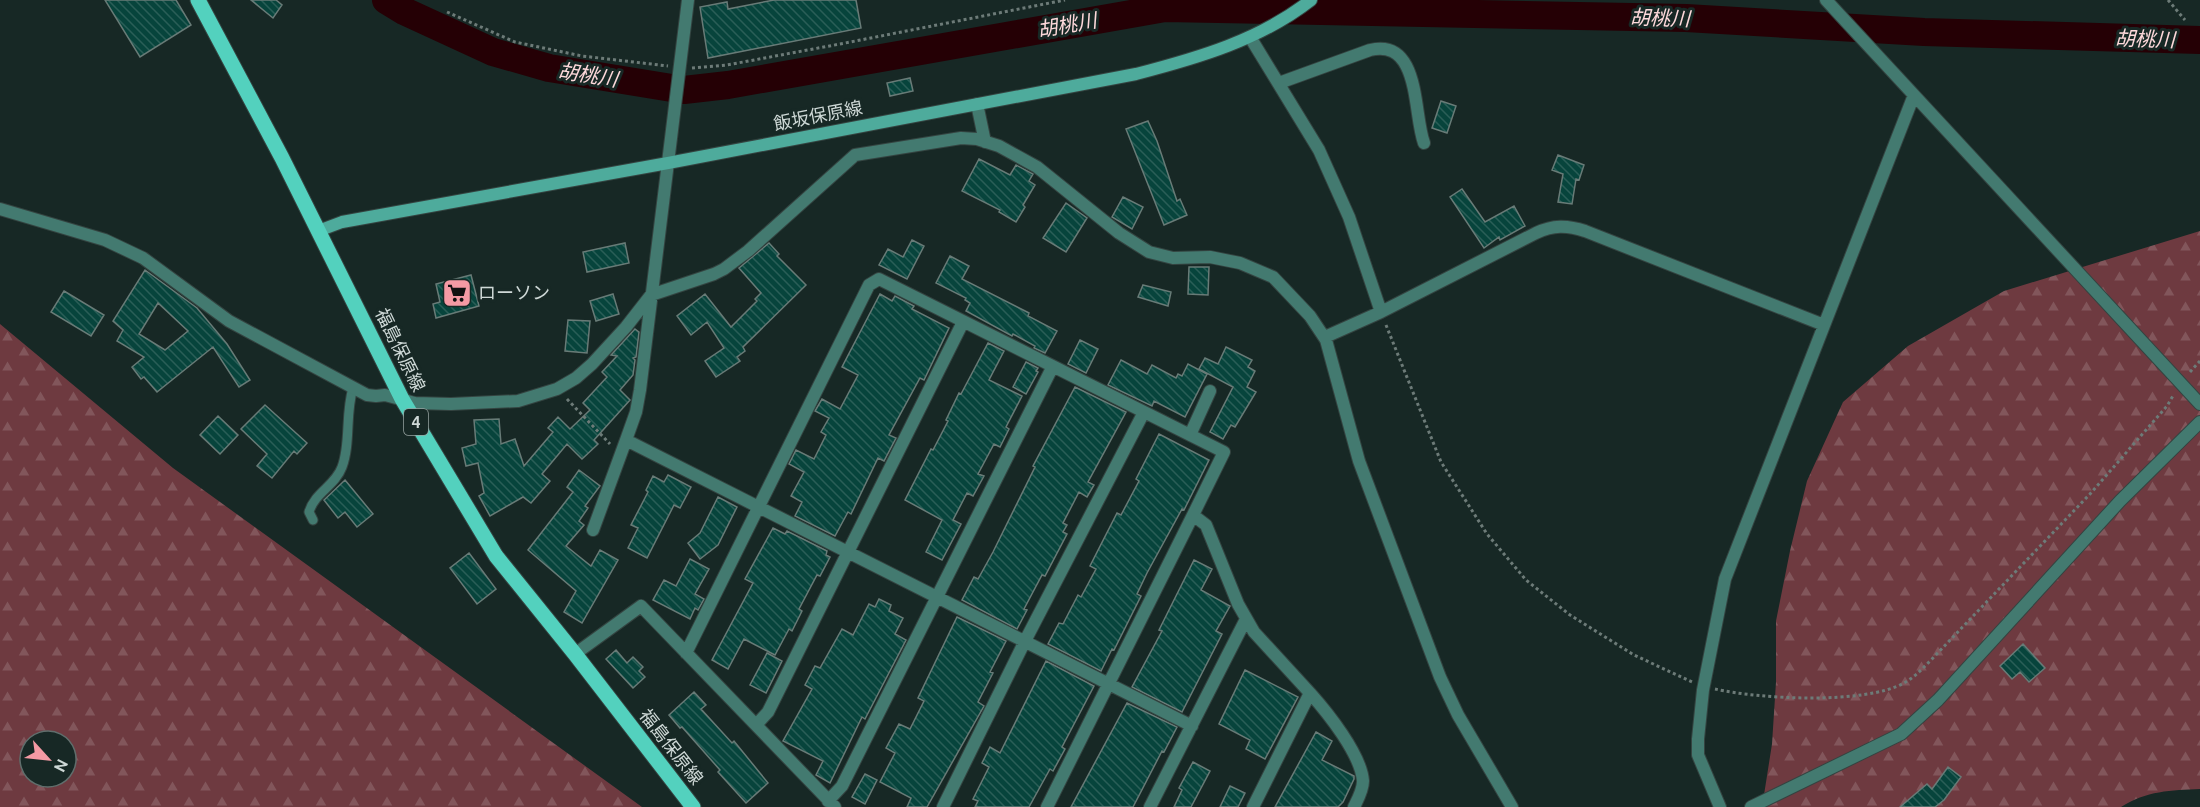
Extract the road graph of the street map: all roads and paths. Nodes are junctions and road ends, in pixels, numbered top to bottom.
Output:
1 (198, 0) edge
2 (688, 0) edge
3 (1065, 0) edge
4 (1311, 0) edge
5 (1827, 0) edge
6 (2168, 0) edge
7 (447, 12) dead end
8 (2185, 20) dead end
9 (1252, 36) junction
10 (680, 66) junction
11 (1279, 83) junction
12 (1914, 95) junction
13 (977, 104) junction
14 (985, 142) junction
15 (1424, 144) dead end
16 (668, 163) junction
17 (0, 209) edge
18 (318, 231) junction
19 (651, 295) junction
20 (1382, 312) junction
21 (963, 322) junction
22 (1824, 325) junction
23 (1325, 337) junction
24 (2200, 361) edge
25 (1052, 368) junction
26 (2180, 382) junction
27 (353, 388) junction
28 (557, 389) junction
29 (1210, 390) dead end
30 (402, 399) junction
31 (2200, 404) edge
32 (1144, 412) junction
33 (2200, 422) edge
34 (1190, 435) junction
35 (626, 440) junction
36 (621, 454) junction
37 (759, 507) junction
38 (1193, 515) junction
39 (313, 520) dead end
40 (593, 530) dead end
41 (847, 552) junction
42 (937, 597) junction
43 (1246, 619) junction
44 (1025, 641) junction
45 (686, 652) junction
46 (575, 654) junction
47 (1109, 684) junction
48 (1704, 686) junction
49 (1310, 693) junction
50 (756, 725) junction
51 (1192, 726) junction
52 (832, 804) edge
53 (693, 807) edge
54 (943, 807) edge
55 (1047, 807) edge
56 (1150, 807) edge
57 (1253, 807) edge
58 (1354, 807) edge
59 (1512, 807) edge
60 (1720, 807) edge
61 (1751, 807) edge

1 - 18 main road, 福島保原線 / 4
2 - 10 street
3 - 10 path
4 - 9 main road, 飯坂保原線
5 - 12 street
6 - 8 path
7 - 10 path
9 - 11 street
9 - 13 main road, 飯坂保原線
10 - 16 street
11 - 15 street
11 - 20 street
12 - 22 street
12 - 26 street
13 - 14 street
13 - 16 main road, 飯坂保原線
14 - 19 street
14 - 23 street
16 - 18 main road, 飯坂保原線
16 - 19 street
17 - 27 street
18 - 30 main road, 福島保原線 / 4
19 - 28 street
19 - 35 street
20 - 22 street
20 - 23 street
20 - 48 path
21 - 25 street
21 - 37 street
21 - 41 street
22 - 48 street
23 - 59 street
24 - 26 path
25 - 32 street
25 - 42 street
26 - 31 street
26 - 48 path
27 - 30 street
27 - 39 lane
28 - 30 street
28 - 36 path
29 - 34 street
30 - 46 main road, 福島保原線 / 4
32 - 34 street
32 - 44 street
33 - 61 street
34 - 38 street
35 - 36 street
35 - 37 street
36 - 40 street
37 - 41 street
37 - 45 street
38 - 43 street
38 - 47 street
41 - 42 street
41 - 50 street
42 - 44 street
42 - 52 street
43 - 49 street
43 - 51 street
44 - 47 street
44 - 54 street
45 - 46 street
45 - 50 street
46 - 53 main road, 福島保原線 / 4
47 - 51 street
47 - 55 street
48 - 60 street
49 - 57 street
49 - 58 street
50 - 52 street
51 - 56 street

